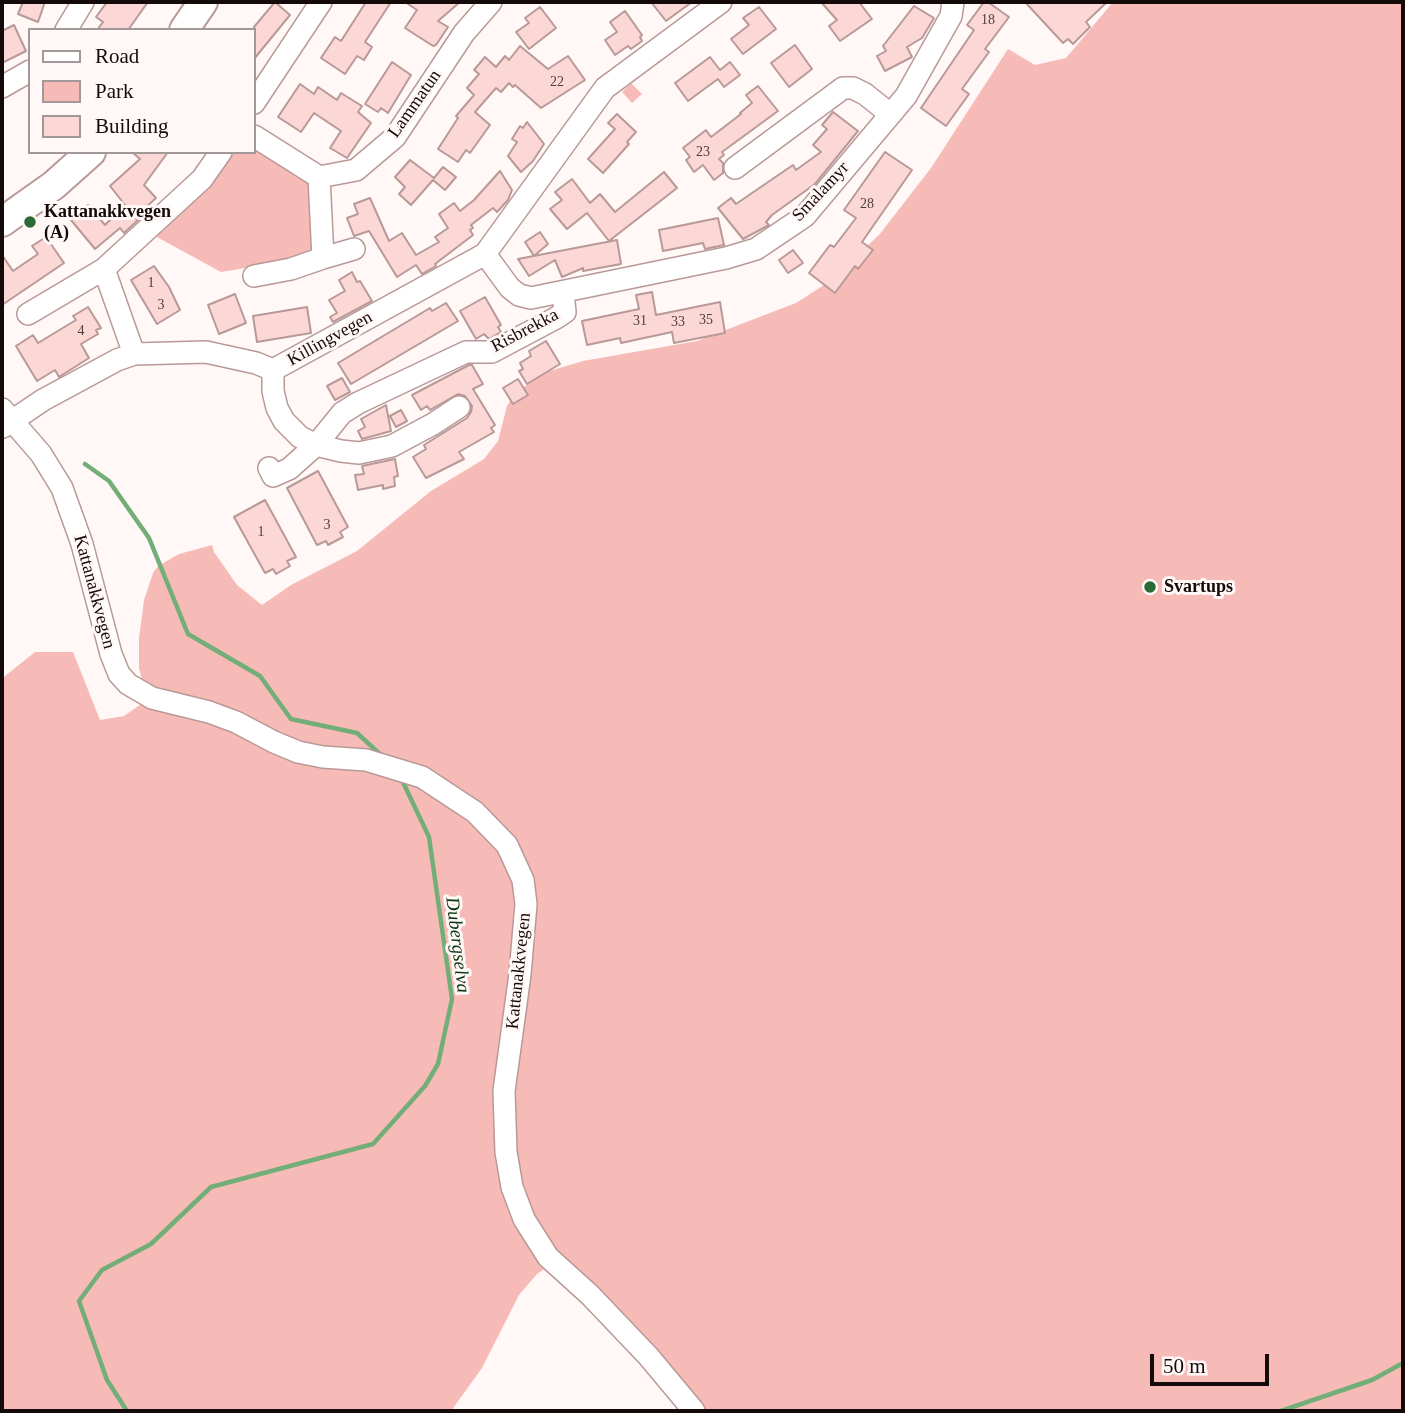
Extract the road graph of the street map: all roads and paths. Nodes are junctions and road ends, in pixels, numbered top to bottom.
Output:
1 (83, 2) edge
2 (203, 2) edge
3 (321, 2) edge
4 (491, 2) edge
5 (721, 2) edge
6 (953, 2) edge
7 (67, 28) edge
8 (185, 28) edge
9 (28, 72) edge
10 (2, 87) edge
11 (256, 100) edge
12 (890, 114) junction
13 (256, 137) edge
14 (89, 154) edge
15 (220, 154) edge
16 (735, 168) dead end
17 (319, 177) junction
18 (2, 222) edge
19 (354, 250) dead end
20 (485, 254) junction
21 (740, 254) joint
22 (323, 258) junction
23 (104, 269) junction
24 (254, 275) dead end
25 (563, 292) junction
26 (28, 314) dead end
27 (134, 354) junction
28 (273, 370) junction
29 (459, 407) dead end
30 (5, 419) edge
31 (316, 445) junction
32 (269, 468) dead end
33 (694, 1411) edge

1 - 7 street
2 - 8 main road
3 - 11 street
4 - 17 street, Lammatun
5 - 20 street, Killingvegen
6 - 12 street, Smalamyr
9 - 10 street
12 - 16 street
12 - 21 street, Smalamyr
13 - 17 street
14 - 18 main road
15 - 23 street
17 - 22 street
19 - 22 street
20 - 25 street
20 - 28 street, Killingvegen
21 - 25 street, Risbrekka
22 - 24 street
23 - 26 street
23 - 27 street
25 - 31 street, Risbrekka
27 - 28 street, Killingvegen
27 - 30 street, Killingvegen
28 - 31 street
29 - 31 street
30 - 33 street, Kattanakkvegen
31 - 32 street, Risbrekka

